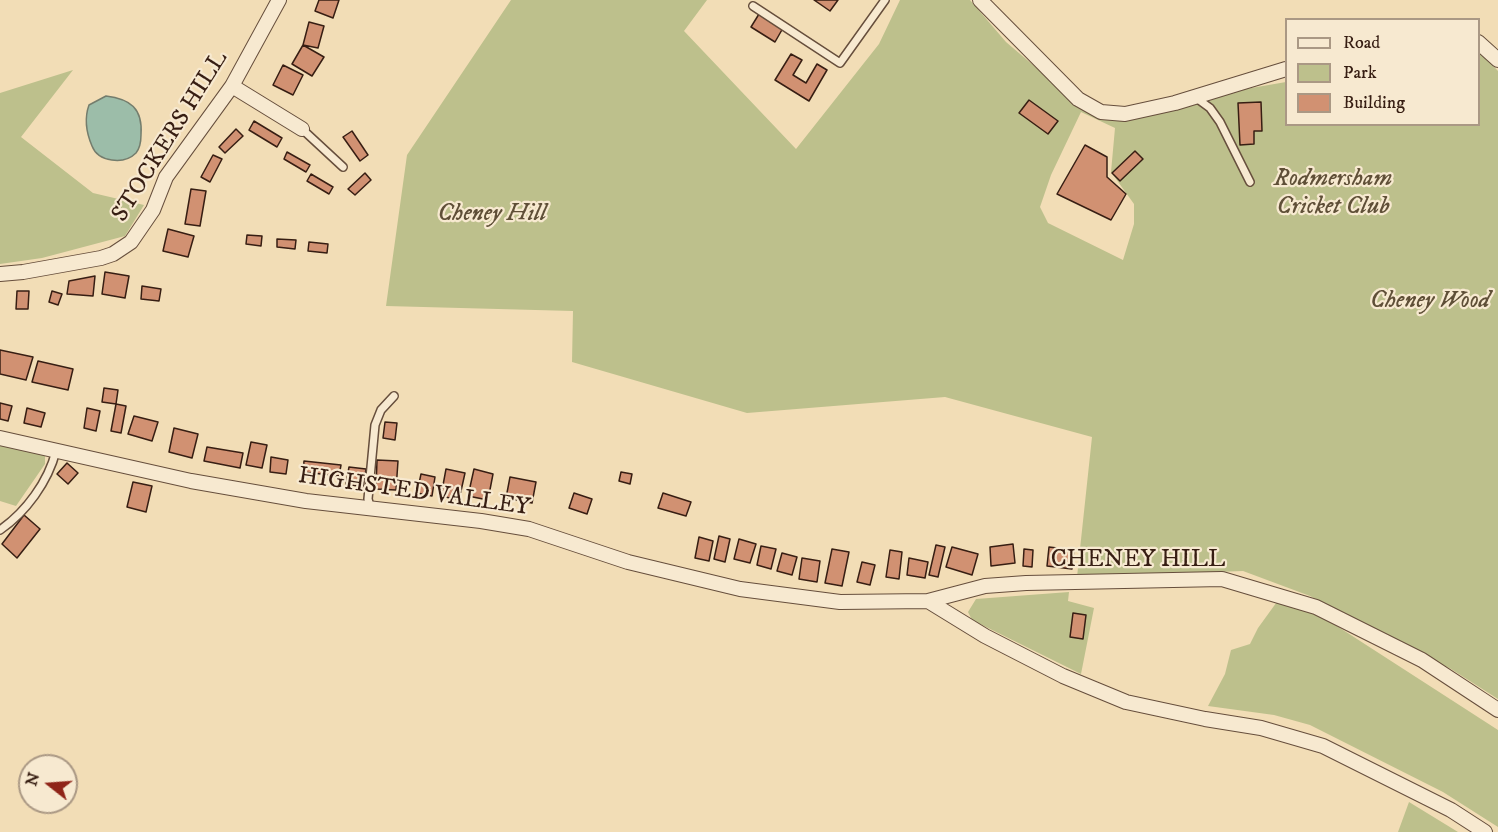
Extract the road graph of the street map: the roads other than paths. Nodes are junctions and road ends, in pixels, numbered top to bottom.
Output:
1 (279, 0) edge
2 (885, 0) edge
3 (980, 0) edge
4 (753, 6) dead end
5 (1480, 43) edge
6 (1498, 60) edge
7 (1285, 70) edge
8 (232, 86) junction
9 (1196, 97) junction
10 (302, 129) joint
11 (344, 167) dead end
12 (1250, 182) dead end
13 (0, 274) edge
14 (394, 396) dead end
15 (0, 438) edge
16 (56, 451) junction
17 (371, 510) junction
18 (0, 530) edge
19 (928, 601) junction
20 (1498, 710) edge
21 (1485, 832) edge

1 - 8 street, STOCKERS HILL
2 - 4 lane
3 - 9 street
5 - 6 street
7 - 9 street
8 - 10 street
8 - 13 street, STOCKERS HILL
9 - 12 lane
10 - 11 lane
14 - 17 lane
15 - 16 street, HIGHSTED VALLEY
16 - 17 street, HIGHSTED VALLEY
16 - 18 lane
17 - 19 street, HIGHSTED VALLEY
19 - 20 street, CHENEY HILL
19 - 21 street

